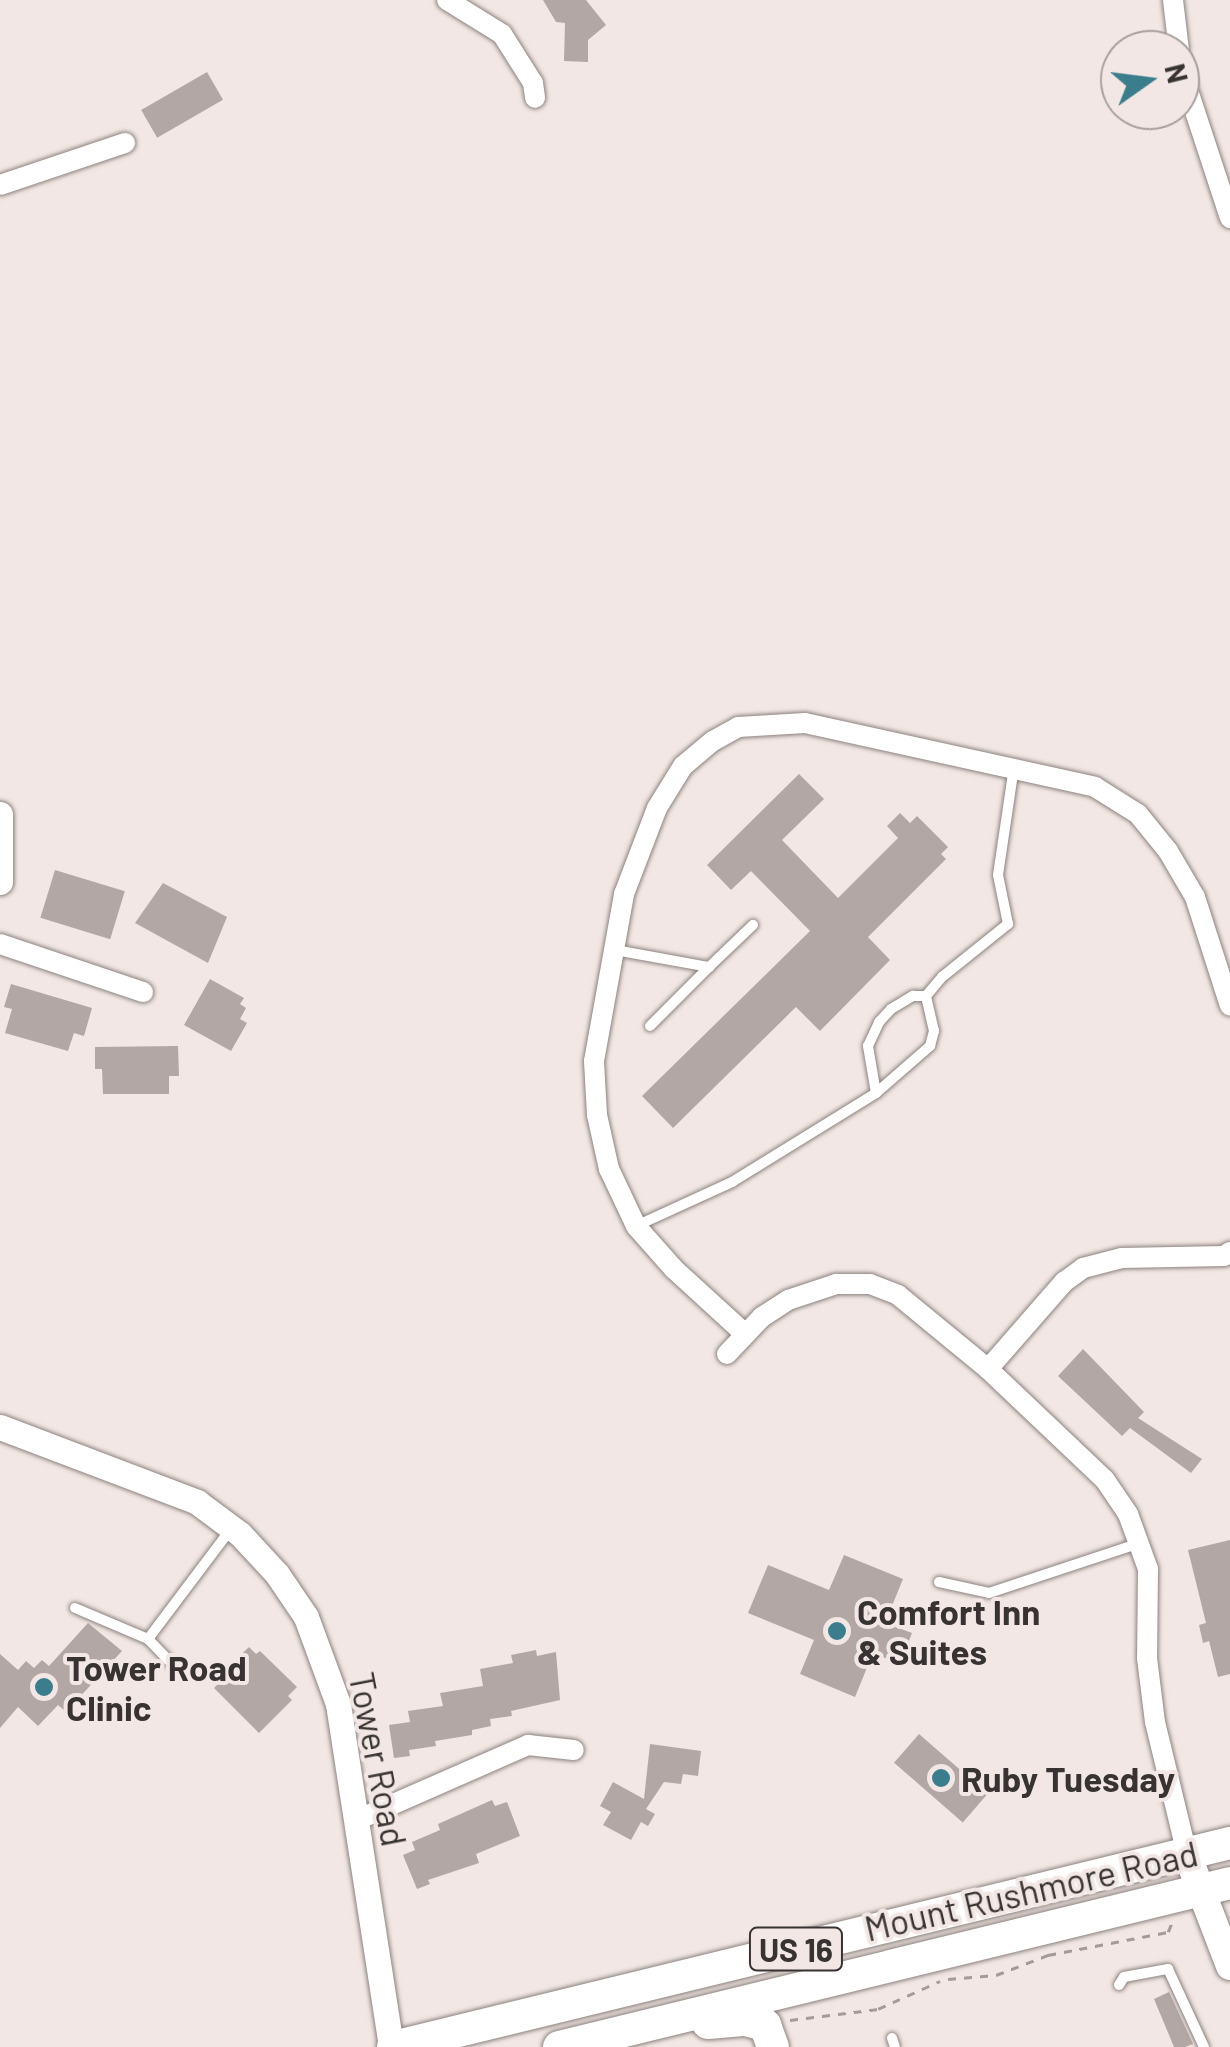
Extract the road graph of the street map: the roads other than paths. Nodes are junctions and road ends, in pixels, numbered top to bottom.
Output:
1 (447, 0) edge
2 (1173, 0) edge
3 (1177, 30) edge
4 (534, 98) dead end
5 (1200, 127) edge
6 (125, 143) dead end
7 (0, 185) edge
8 (1230, 218) edge
9 (1014, 766) junction
10 (0, 814) edge
11 (0, 882) edge
12 (753, 925) dead end
13 (0, 944) edge
14 (615, 950) junction
15 (709, 967) junction
16 (142, 992) dead end
17 (926, 996) junction
18 (1230, 1006) edge
19 (650, 1026) dead end
20 (876, 1093) junction
21 (636, 1226) junction
22 (1230, 1252) edge
23 (744, 1333) junction
24 (727, 1354) dead end
25 (988, 1369) junction
26 (0, 1427) edge
27 (232, 1528) junction
28 (1141, 1543) junction
29 (939, 1582) dead end
30 (75, 1608) dead end
31 (148, 1639) junction
32 (181, 1673) dead end
33 (574, 1750) dead end
34 (356, 1820) junction
35 (1230, 1843) edge
36 (1187, 1854) junction
37 (1215, 1887) edge
38 (978, 1944) junction
39 (1230, 1966) edge
40 (1119, 1985) dead end
41 (797, 1986) junction
42 (782, 2038) edge
43 (392, 2047) edge
44 (559, 2047) edge
45 (611, 2047) edge
46 (1204, 2047) edge

1 - 4 street
2 - 3 street
5 - 8 street
6 - 7 street
9 - 14 street
9 - 17 lane
9 - 18 street
10 - 11 street
12 - 15 lane
13 - 16 street
14 - 15 lane
14 - 21 street
15 - 19 lane
17 - 20 lane
17 - 20 lane
20 - 21 lane
21 - 23 street
22 - 25 street
23 - 24 street
23 - 25 street
25 - 28 street
26 - 27 street, Tower Road
27 - 31 lane
27 - 34 street, Tower Road
28 - 29 lane
28 - 36 street
30 - 31 lane
31 - 32 lane
33 - 34 street
34 - 43 street, Tower Road
35 - 36 highway, Mount Rushmore Road / US 16
36 - 37 main road
36 - 38 highway
36 - 43 highway, Mount Rushmore Road / US 16
37 - 38 highway, Mount Rushmore Road / US 16
37 - 39 main road
38 - 41 highway, Mount Rushmore Road / US 16
40 - 46 lane
41 - 42 highway
41 - 44 highway, Mount Rushmore Road / US 16
42 - 45 highway

